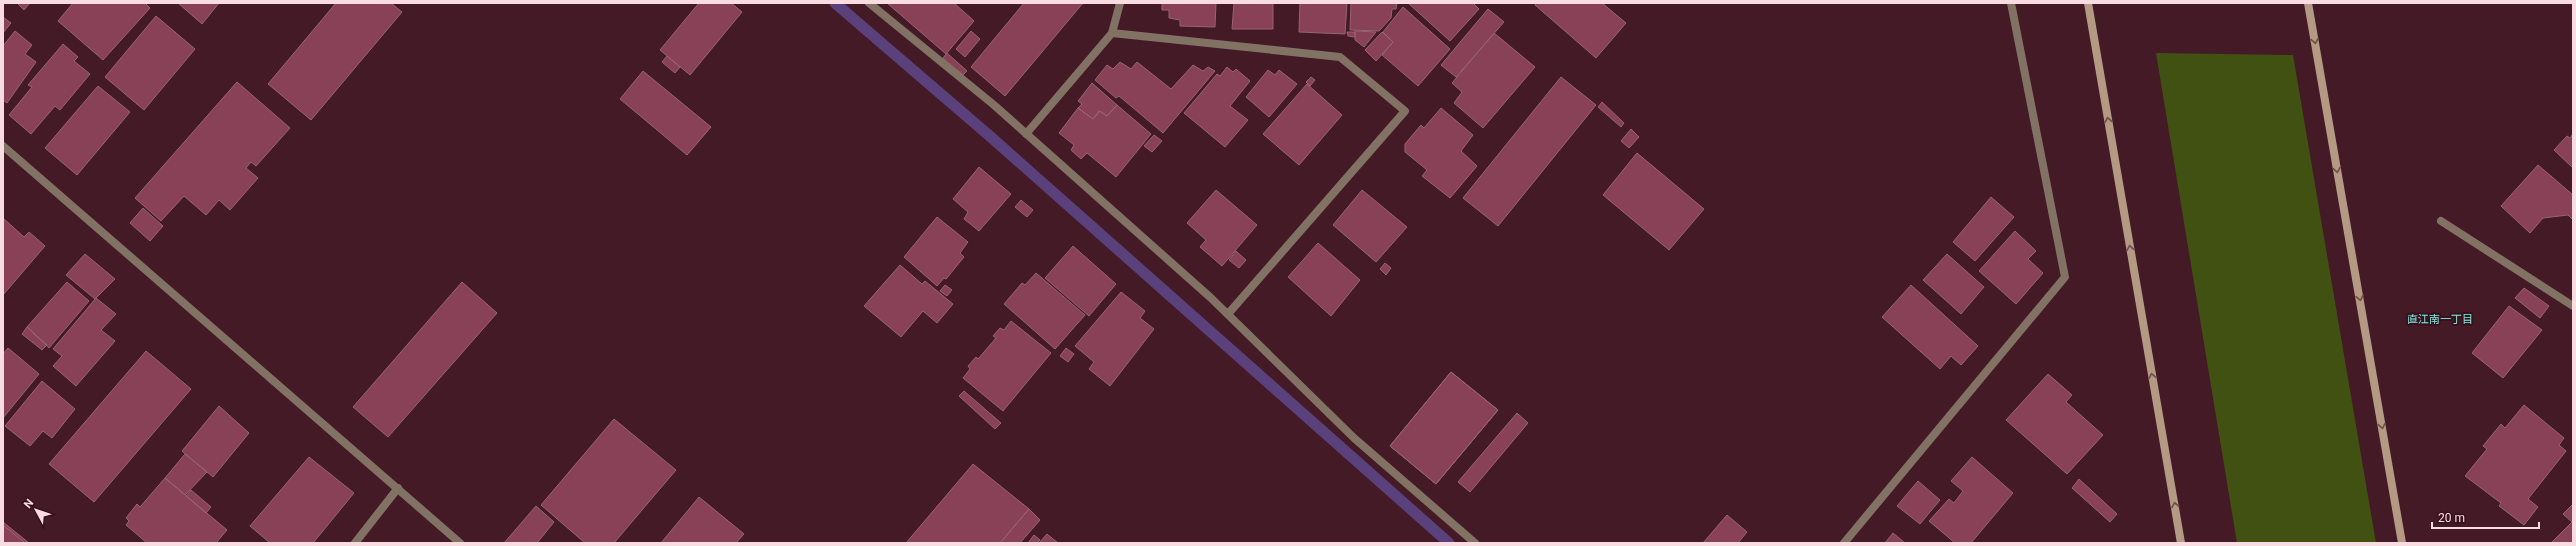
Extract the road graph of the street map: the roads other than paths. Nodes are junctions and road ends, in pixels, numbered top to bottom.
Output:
1 (870, 3) edge
2 (1120, 3) edge
3 (2011, 3) edge
4 (2088, 3) edge
5 (2308, 3) edge
6 (1112, 33) junction
7 (1026, 134) junction
8 (3, 146) edge
9 (2441, 221) dead end
10 (2573, 306) edge
11 (1228, 314) junction
12 (398, 488) junction
13 (355, 543) edge
14 (460, 543) edge
15 (1475, 543) edge
16 (1844, 543) edge
17 (2181, 543) edge
18 (2402, 543) edge

1 - 7 street
2 - 6 street
3 - 16 street
17 -> 4 street
5 -> 18 street
6 - 7 street
6 - 11 street
7 - 11 street
8 - 12 street
9 - 10 street
11 - 15 street
12 - 13 street
12 - 14 street

